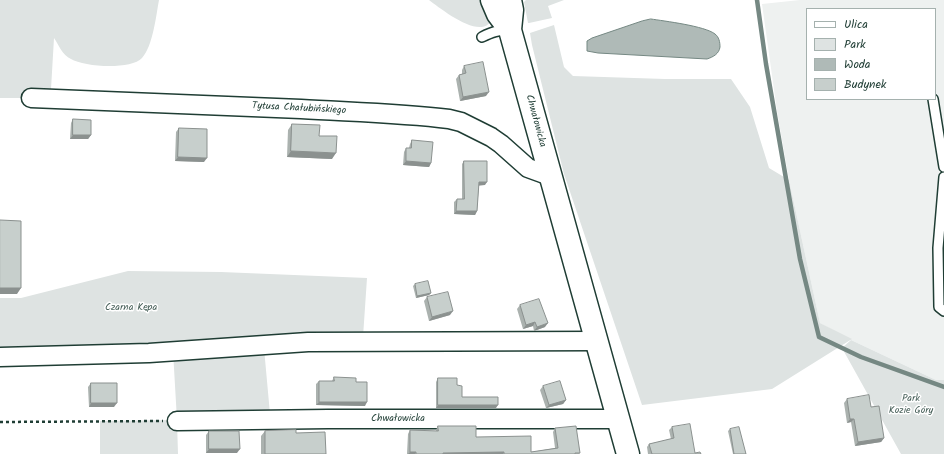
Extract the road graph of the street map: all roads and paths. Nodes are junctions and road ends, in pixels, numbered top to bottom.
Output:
1 (492, 0) edge
2 (510, 0) edge
3 (510, 30) junction
4 (482, 37) dead end
5 (32, 98) dead end
6 (932, 100) edge
7 (944, 167) edge
8 (550, 176) junction
9 (944, 177) edge
10 (944, 311) edge
11 (596, 341) junction
12 (0, 357) edge
13 (618, 419) junction
14 (177, 421) joint
15 (0, 422) edge
16 (628, 454) edge

1 - 3 main road, Chwałowicka
2 - 3 main road, Chwałowicka
3 - 4 lane
3 - 8 main road, Chwałowicka
5 - 8 street, Tytusa Chałubińskiego
6 - 7 lane
8 - 11 main road, Chwałowicka
9 - 10 lane
11 - 12 street
11 - 13 main road, Chwałowicka
13 - 14 street, Chwałowicka
13 - 16 main road, Chwałowicka
14 - 15 path

